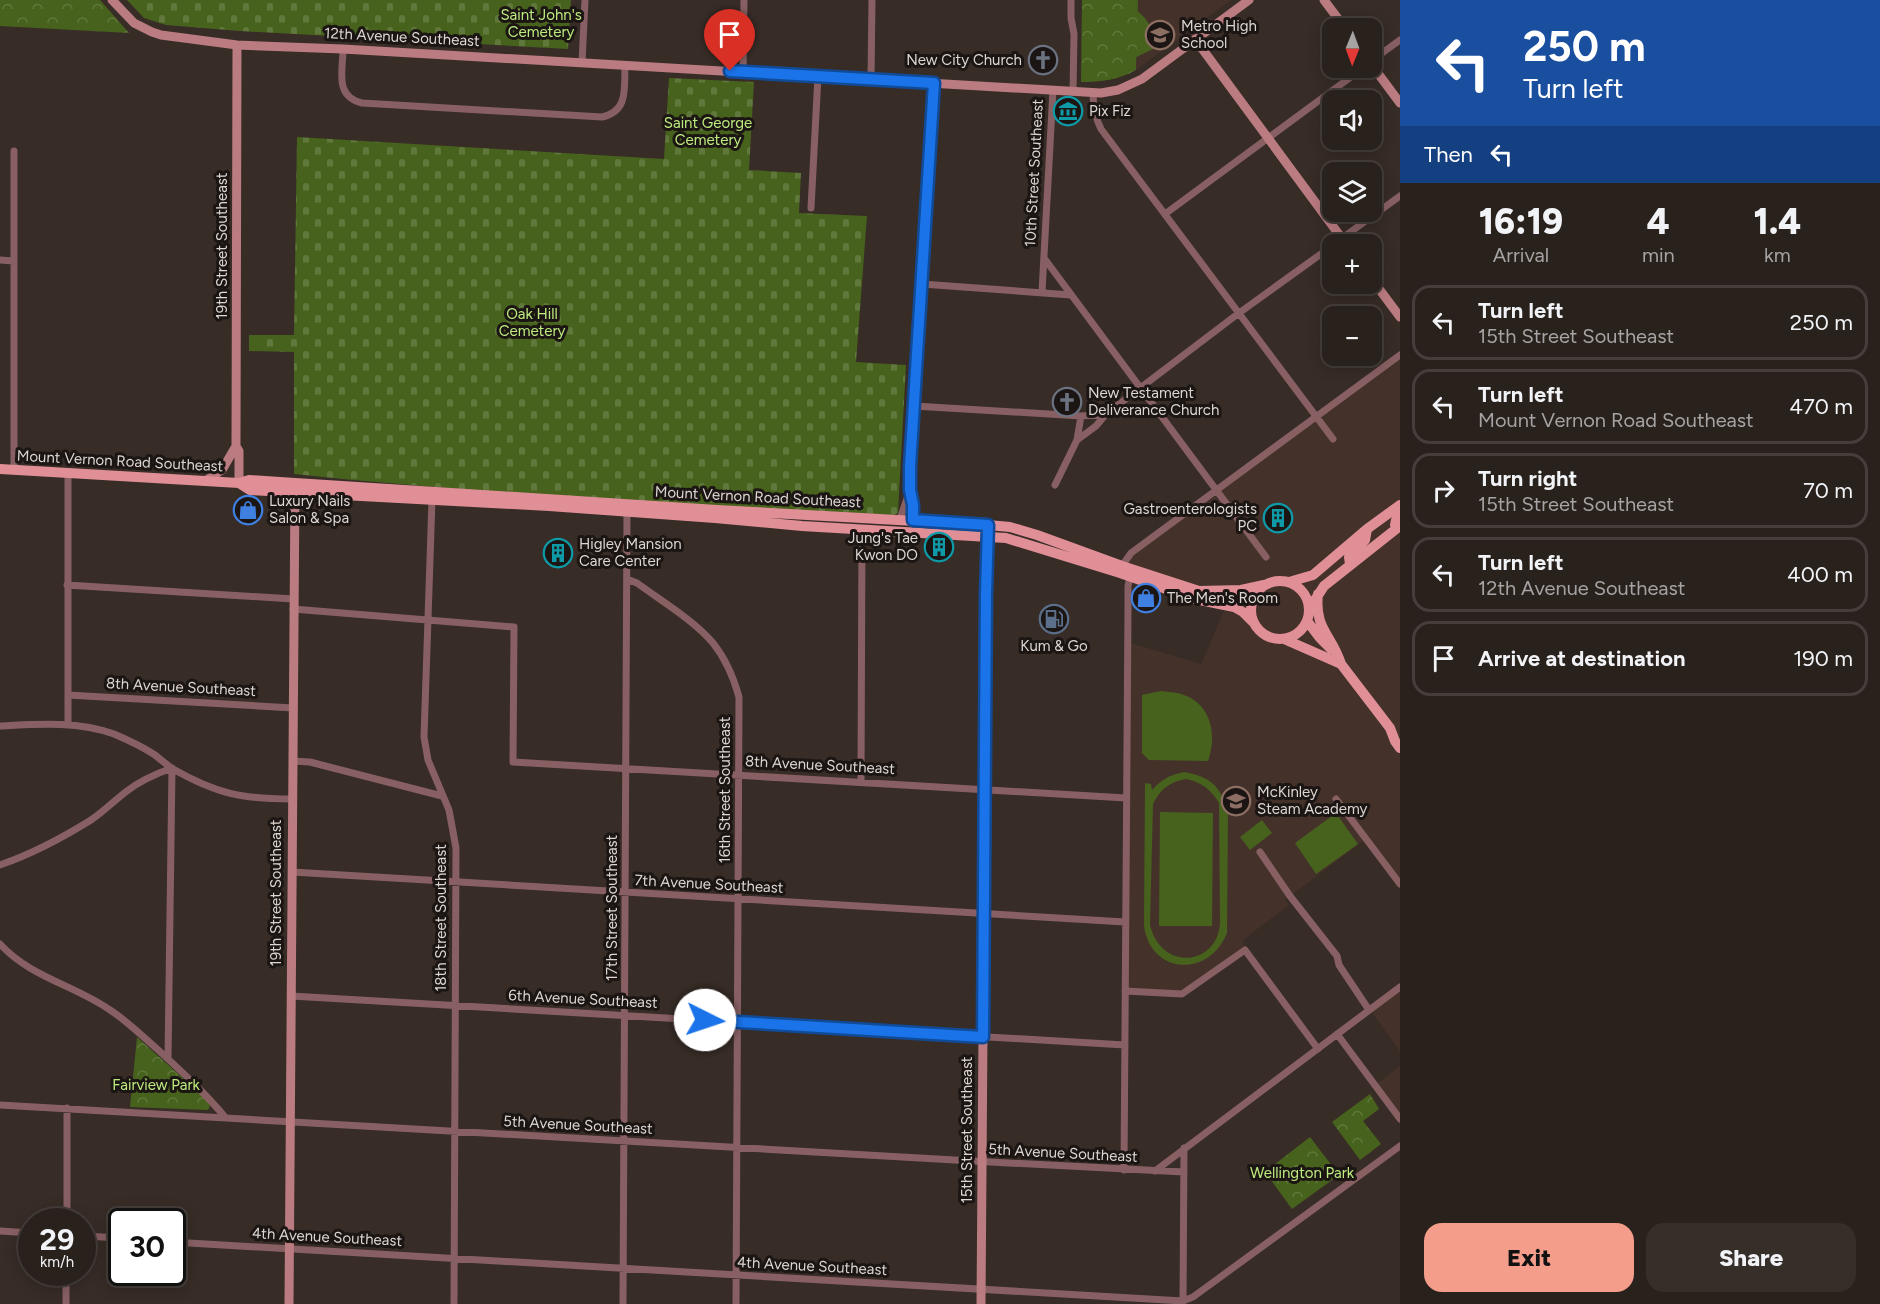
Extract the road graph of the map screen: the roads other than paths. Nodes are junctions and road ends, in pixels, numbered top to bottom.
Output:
1 (112, 0) edge
2 (585, 0) edge
3 (744, 0) edge
4 (872, 0) edge
5 (1071, 0) edge
6 (1249, 0) edge
7 (1324, 0) edge
8 (1338, 18) edge
9 (1195, 39) junction
10 (1400, 40) edge
11 (237, 45) junction
12 (344, 49) junction
13 (1382, 54) edge
14 (582, 63) junction
15 (625, 65) junction
16 (743, 72) junction
17 (818, 76) junction
18 (1349, 78) edge
19 (1382, 78) edge
20 (871, 80) junction
21 (934, 83) junction
22 (1053, 90) junction
23 (1073, 92) junction
24 (1093, 93) junction
25 (1400, 103) edge
26 (1268, 138) junction
27 (14, 151) dead end
28 (1400, 196) edge
29 (811, 208) dead end
30 (1165, 214) junction
31 (1333, 234) edge
32 (1351, 234) edge
33 (1322, 255) edge
34 (1044, 258) junction
35 (0, 260) edge
36 (14, 261) junction
37 (921, 284) junction
38 (1042, 292) junction
39 (1382, 293) edge
40 (1071, 295) junction
41 (1239, 313) junction
42 (1400, 317) edge
43 (1400, 355) edge
44 (1141, 389) junction
45 (914, 406) junction
46 (1106, 414) junction
47 (1081, 416) junction
48 (1316, 417) junction
49 (1333, 439) dead end
50 (1077, 440) junction
51 (236, 446) junction
52 (0, 469) edge
53 (14, 470) junction
54 (68, 474) junction
55 (204, 481) junction
56 (239, 483) junction
57 (1055, 485) dead end
58 (295, 487) junction
59 (910, 490) junction
60 (1216, 491) junction
61 (432, 500) junction
62 (1400, 505) edge
63 (627, 512) junction
64 (1400, 515) edge
65 (899, 519) junction
66 (913, 520) junction
67 (988, 525) junction
68 (1399, 527) edge
69 (833, 528) junction
70 (1367, 529) junction
71 (862, 530) junction
72 (988, 537) junction
73 (1266, 557) dead end
74 (1350, 564) junction
75 (1122, 566) junction
76 (1131, 577) junction
77 (627, 579) junction
78 (1289, 582) junction
79 (67, 585) junction
80 (1264, 585) junction
81 (1318, 594) junction
82 (293, 599) junction
83 (293, 609) junction
84 (1308, 618) junction
85 (427, 620) junction
86 (1253, 622) junction
87 (1283, 639) junction
88 (1340, 659) junction
89 (68, 695) junction
90 (293, 708) junction
91 (68, 725) junction
92 (0, 726) edge
93 (1395, 732) edge
94 (1400, 748) edge
95 (293, 761) junction
96 (172, 768) junction
97 (625, 768) junction
98 (739, 775) junction
99 (861, 782) junction
100 (984, 789) junction
101 (442, 796) junction
102 (1126, 798) junction
103 (292, 799) junction
104 (1336, 799) dead end
105 (1260, 852) dead end
106 (0, 865) edge
107 (292, 872) junction
108 (456, 883) junction
109 (1400, 884) edge
110 (625, 892) junction
111 (738, 899) junction
112 (984, 913) junction
113 (1125, 922) junction
114 (0, 944) edge
115 (1400, 987) edge
116 (1125, 991) junction
117 (291, 996) junction
118 (455, 1005) junction
119 (1370, 1010) junction
120 (625, 1015) junction
121 (738, 1023) junction
122 (1337, 1034) junction
123 (983, 1037) junction
124 (1125, 1046) junction
125 (1318, 1049) junction
126 (168, 1059) junction
127 (0, 1105) edge
128 (67, 1108) junction
129 (225, 1117) junction
130 (1400, 1119) edge
131 (291, 1121) junction
132 (455, 1131) junction
133 (624, 1141) junction
134 (1400, 1146) edge
135 (737, 1148) junction
136 (1184, 1148) junction
137 (982, 1162) junction
138 (1124, 1170) junction
139 (1155, 1172) junction
140 (1184, 1172) junction
141 (67, 1208) edge
142 (0, 1231) edge
143 (18, 1232) edge
144 (186, 1243) edge
145 (290, 1249) junction
146 (454, 1259) junction
147 (623, 1268) junction
148 (737, 1275) junction
149 (66, 1286) edge
150 (981, 1289) junction
151 (1183, 1302) edge
152 (66, 1304) edge
153 (290, 1304) edge
154 (454, 1304) edge
155 (623, 1304) edge
156 (736, 1304) edge
157 (981, 1304) edge

1 - 11 main road, 12th Avenue Southeast
2 - 14 street
3 - 16 street
4 - 20 street
5 - 23 street
6 - 9 main road, 12th Avenue Southeast
7 - 8 main road
9 - 24 main road, 12th Avenue Southeast
9 - 26 main road
10 - 13 street
11 - 12 main road, 12th Avenue Southeast
11 - 51 main road, 19th Street Southeast
12 - 14 main road, 12th Avenue Southeast
12 - 15 street
14 - 15 main road, 12th Avenue Southeast
15 - 16 main road, 12th Avenue Southeast
16 - 17 main road, 12th Avenue Southeast
17 - 20 main road, 12th Avenue Southeast
17 - 29 street
18 - 26 street
19 - 25 main road
20 - 21 main road, 12th Avenue Southeast
21 - 22 main road, 12th Avenue Southeast
21 - 37 street
22 - 23 main road, 12th Avenue Southeast
22 - 34 street, 10th Street Southeast
23 - 24 main road, 12th Avenue Southeast
24 - 30 street
26 - 30 street
26 - 31 main road
27 - 36 street
28 - 32 street
30 - 41 street
33 - 41 street
34 - 38 street, 10th Street Southeast
34 - 40 street, 10th Street Southeast
35 - 36 street
36 - 53 street
37 - 38 street
37 - 45 street
38 - 40 street
39 - 42 main road
40 - 44 street, 10th Street Southeast
41 - 44 street
41 - 48 street
43 - 48 street
44 - 46 street
44 - 60 street, 10th Street Southeast
45 - 47 street
45 - 59 street
46 - 47 street
46 - 50 street
47 - 50 street
48 - 49 street
48 - 60 street
50 - 57 street
51 - 55 main road
51 - 56 main road, 19th Street Southeast
52 - 53 main road, Mount Vernon Road Southeast
53 - 54 main road, Mount Vernon Road Southeast
54 - 55 main road, Mount Vernon Road Southeast
54 - 79 street
55 - 56 main road, Mount Vernon Road Southeast
56 - 58 main road, Mount Vernon Road Southeast
58 - 61 main road, Mount Vernon Road Southeast
58 - 65 main road, Mount Vernon Road Southeast
58 - 82 main road, 19th Street Southeast
59 - 65 street
59 - 66 street
60 - 73 street, 10th Street Southeast
60 - 75 street
61 - 63 main road, Mount Vernon Road Southeast
61 - 85 street, 18th Street Southeast
62 - 70 main road
63 - 69 main road, Mount Vernon Road Southeast
63 - 77 street, 17th Street Southeast
64 - 68 main road
65 - 66 main road, Mount Vernon Road Southeast
66 - 67 main road, Mount Vernon Road Southeast
66 - 69 main road
67 - 72 main road, 15th Street Southeast
67 - 75 main road, Mount Vernon Road Southeast
68 - 74 main road
69 - 71 main road, Mount Vernon Road Southeast
70 - 74 main road
70 - 78 main road
71 - 72 main road, Mount Vernon Road Southeast
71 - 99 street
72 - 76 main road, Mount Vernon Road Southeast
72 - 100 main road, 15th Street Southeast
74 - 81 main road
75 - 80 main road, Mount Vernon Road Southeast
76 - 86 main road, Mount Vernon Road Southeast
76 - 102 street
77 - 97 street, 17th Street Southeast
77 - 98 street, 16th Street Southeast
78 - 80 main road
78 - 84 main road
79 - 82 street
79 - 89 street
80 - 86 main road
81 - 84 main road
81 - 88 main road
82 - 83 main road, 19th Street Southeast
83 - 85 street
83 - 90 main road, 19th Street Southeast
84 - 87 main road
84 - 88 main road
85 - 97 street, 8th Avenue Southeast
85 - 101 street, 18th Street Southeast
86 - 87 main road
87 - 88 main road
88 - 93 main road
89 - 90 street, 8th Avenue Southeast
89 - 91 street
90 - 95 main road, 19th Street Southeast
91 - 92 street
91 - 96 street
93 - 94 main road
95 - 101 street
95 - 103 main road, 19th Street Southeast
96 - 103 street
96 - 106 street
96 - 126 street
97 - 98 street, 8th Avenue Southeast
97 - 110 street, 17th Street Southeast
98 - 99 street, 8th Avenue Southeast
98 - 111 street, 16th Street Southeast
99 - 100 street, 8th Avenue Southeast
100 - 102 street, 8th Avenue Southeast
100 - 112 main road, 15th Street Southeast
101 - 108 street, 18th Street Southeast
102 - 113 street
103 - 107 main road, 19th Street Southeast
104 - 109 street
105 - 119 street
107 - 108 street, 7th Avenue Southeast
107 - 117 main road, 19th Street Southeast
108 - 110 street, 7th Avenue Southeast
108 - 118 street, 18th Street Southeast
110 - 111 street, 7th Avenue Southeast
110 - 120 street, 17th Street Southeast
111 - 112 street, 7th Avenue Southeast
111 - 121 street, 16th Street Southeast
112 - 113 street, 7th Avenue Southeast
112 - 123 main road, 15th Street Southeast
113 - 116 street
114 - 126 street
115 - 119 street, 5th Avenue Southeast
116 - 124 street
116 - 125 street
117 - 118 street, 6th Avenue Southeast
117 - 131 main road, 19th Street Southeast
118 - 120 street, 6th Avenue Southeast
118 - 132 street, 18th Street Southeast
119 - 122 street, 5th Avenue Southeast
120 - 121 street, 6th Avenue Southeast
120 - 133 street, 17th Street Southeast
121 - 123 street, 6th Avenue Southeast
121 - 135 street, 16th Street Southeast
122 - 125 street, 5th Avenue Southeast
122 - 130 street
123 - 124 street, 6th Avenue Southeast
123 - 137 main road, 15th Street Southeast
124 - 138 street
125 - 136 street, 5th Avenue Southeast
126 - 129 street
127 - 128 street, 5th Avenue Southeast
128 - 129 street, 5th Avenue Southeast
128 - 141 street
129 - 131 street, 5th Avenue Southeast
131 - 132 street, 5th Avenue Southeast
131 - 145 main road, 19th Street Southeast
132 - 133 street, 5th Avenue Southeast
132 - 146 street, 18th Street Southeast
133 - 135 street, 5th Avenue Southeast
133 - 147 street, 17th Street Southeast
134 - 151 street
135 - 137 street, 5th Avenue Southeast
135 - 148 street, 16th Street Southeast
136 - 139 street, 5th Avenue Southeast
136 - 140 street
137 - 138 street, 5th Avenue Southeast
137 - 150 main road, 15th Street Southeast
138 - 139 street, 5th Avenue Southeast
139 - 140 street, 5th Avenue Southeast
140 - 151 street
142 - 143 street
144 - 145 street, 4th Avenue Southeast
145 - 146 street, 4th Avenue Southeast
145 - 153 main road, 19th Street Southeast
146 - 147 street, 4th Avenue Southeast
146 - 154 street, 18th Street Southeast
147 - 148 street, 4th Avenue Southeast
147 - 155 street, 17th Street Southeast
148 - 150 street, 4th Avenue Southeast
148 - 156 street, 16th Street Southeast
149 - 152 street
150 - 151 street, 4th Avenue Southeast
150 - 157 main road, 15th Street Southeast

